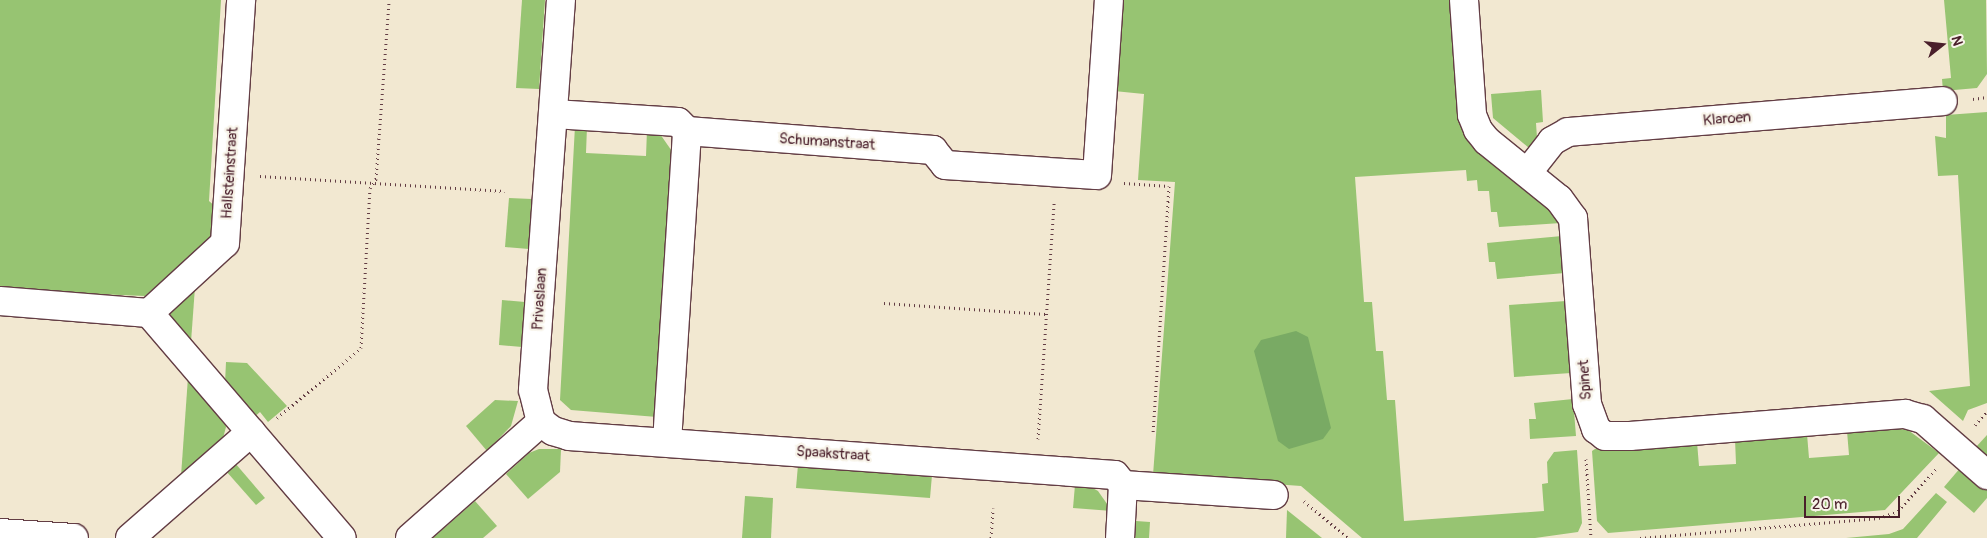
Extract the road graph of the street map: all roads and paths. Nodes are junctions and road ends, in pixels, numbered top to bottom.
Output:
1 (242, 0) edge
2 (389, 0) edge
3 (561, 0) edge
4 (1109, 0) edge
5 (1464, 0) edge
6 (1943, 101) dead end
7 (554, 114) junction
8 (687, 131) junction
9 (1056, 172) junction
10 (1528, 172) junction
11 (230, 175) junction
12 (1097, 175) junction
13 (374, 183) junction
14 (505, 191) dead end
15 (0, 301) edge
16 (884, 303) dead end
17 (149, 313) junction
18 (1046, 314) junction
19 (541, 422) junction
20 (1153, 431) dead end
21 (253, 434) junction
22 (667, 442) junction
23 (1955, 447) junction
24 (1585, 452) dead end
25 (1036, 469) junction
26 (1987, 475) edge
27 (1122, 485) junction
28 (1274, 496) joint
29 (993, 508) dead end
30 (0, 533) edge
31 (74, 538) edge
32 (130, 538) edge
33 (342, 538) edge
34 (410, 538) edge
35 (991, 538) edge
36 (1120, 538) edge
37 (1348, 538) edge
38 (1591, 538) edge
39 (1640, 538) edge

1 - 11 street, Hallsteinstraat
2 - 13 path
3 - 7 street, Privaslaan
4 - 12 street
5 - 10 street, Spinet
6 - 10 street, Klaroen
7 - 8 street, Schumanstraat
7 - 19 street, Privaslaan
8 - 9 street, Schumanstraat
8 - 22 street
9 - 12 street, Schumanstraat
9 - 18 path
10 - 23 street, Spinet
11 - 13 path
11 - 17 street, Hallsteinstraat
12 - 20 path
13 - 14 path
13 - 21 path
15 - 17 street
16 - 18 path
17 - 21 street
18 - 25 path
19 - 22 street, Spaakstraat
19 - 34 street
21 - 32 street
21 - 33 street
22 - 25 street, Spaakstraat
23 - 26 street
23 - 39 path
24 - 38 path
25 - 27 street, Spaakstraat
27 - 28 street, Spaakstraat
27 - 36 street
28 - 37 path
29 - 35 path
30 - 31 street

